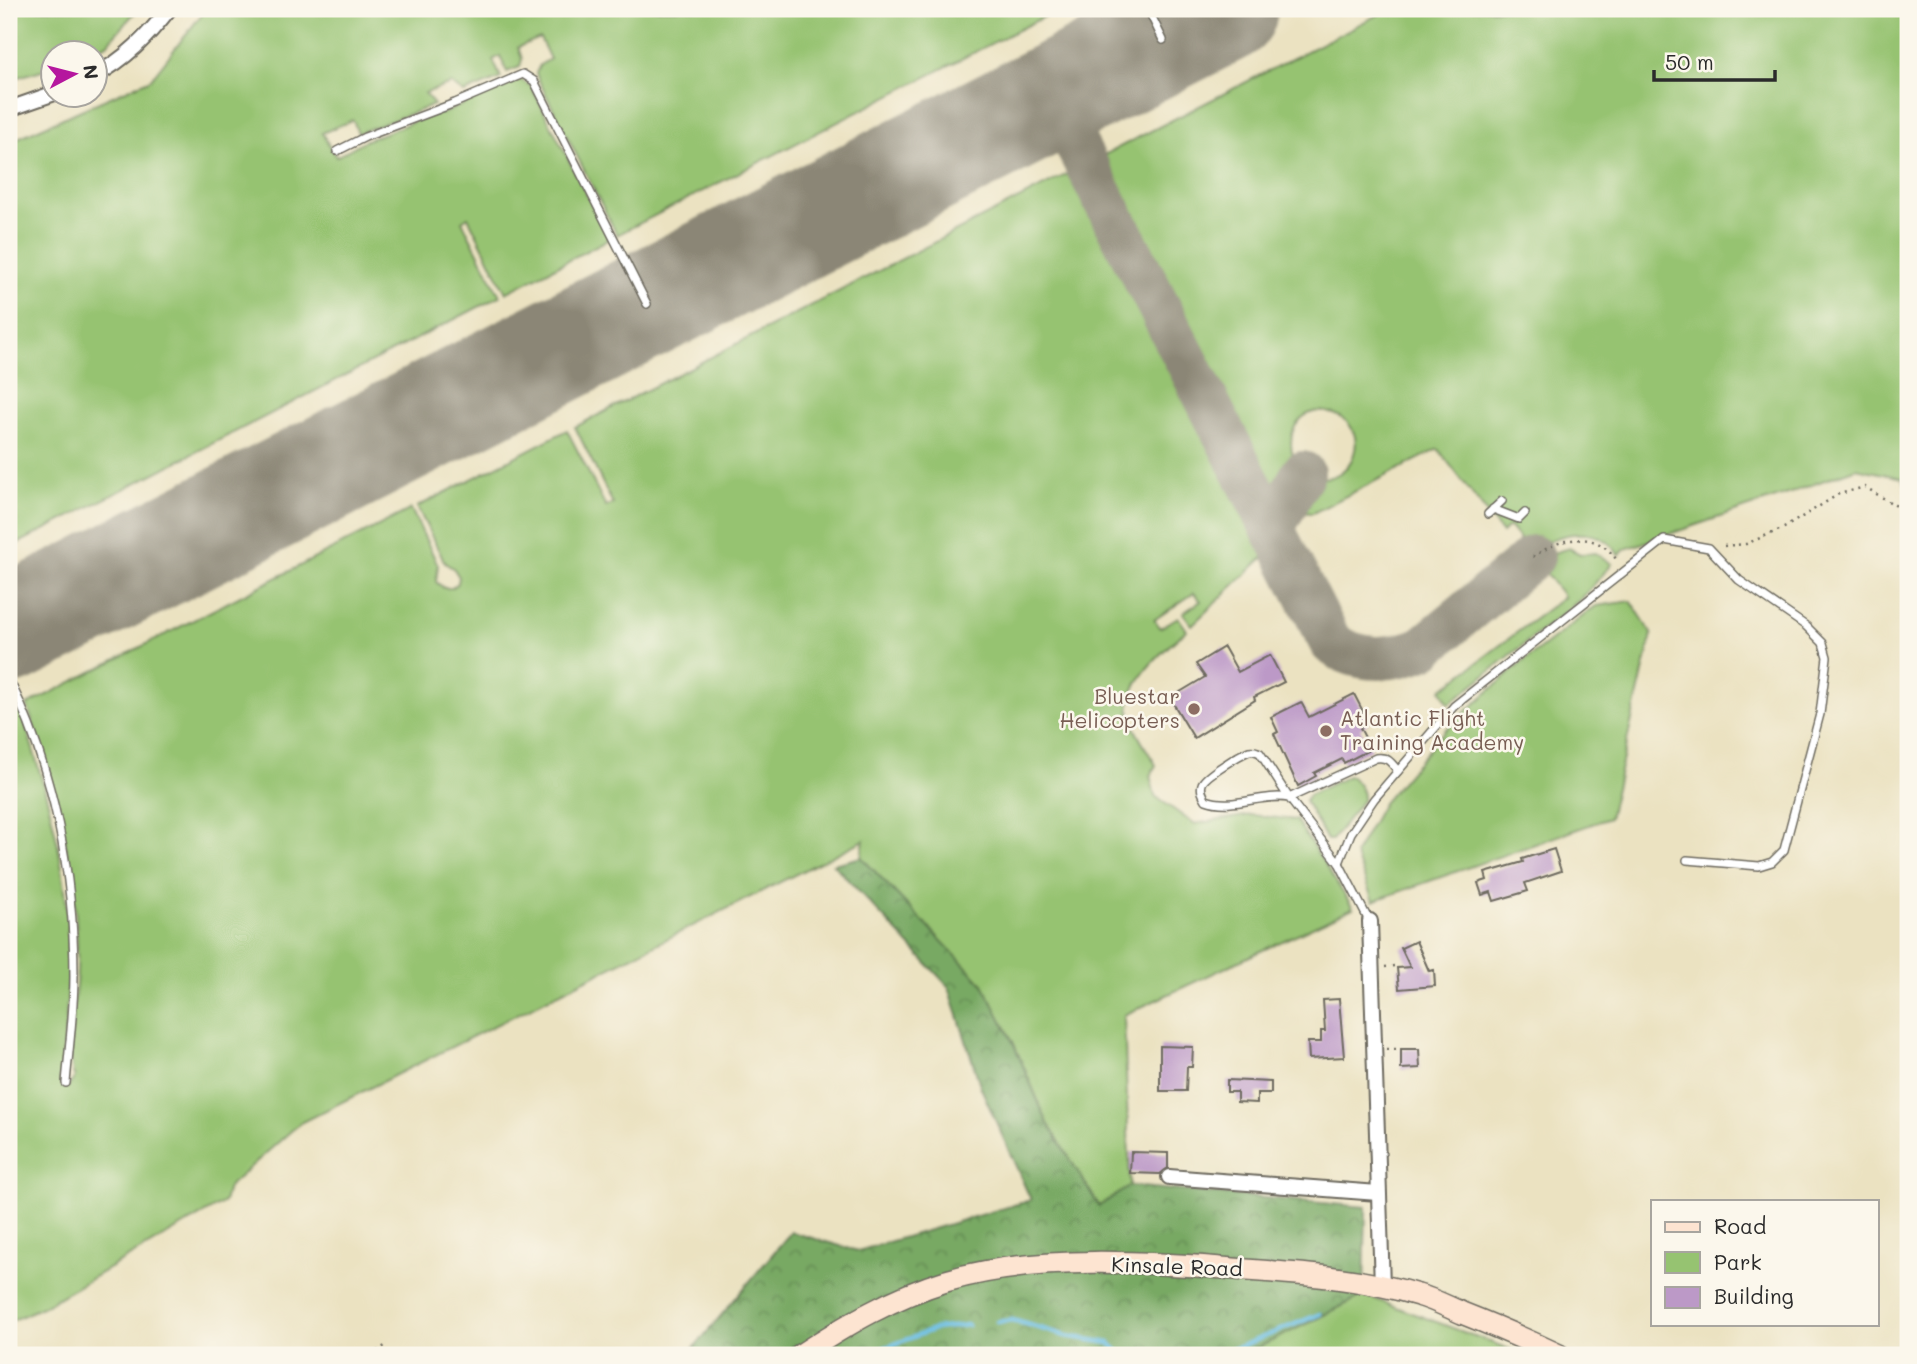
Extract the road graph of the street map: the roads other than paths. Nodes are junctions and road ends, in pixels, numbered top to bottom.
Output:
1 (169, 9) edge
2 (1148, 9) edge
3 (1163, 40) dead end
4 (108, 67) edge
5 (38, 99) edge
6 (9, 109) edge
7 (337, 151) dead end
8 (647, 304) dead end
9 (1502, 501) dead end
10 (1525, 513) dead end
11 (9, 679) edge
12 (1398, 771) junction
13 (1289, 798) junction
14 (1687, 860) dead end
15 (1339, 863) junction
16 (1370, 921) joint
17 (66, 1083) dead end
18 (1169, 1177) dead end
19 (1378, 1193) junction
20 (1382, 1286) junction
21 (800, 1355) edge
22 (1559, 1355) edge

1 - 4 street
2 - 3 lane
5 - 6 street
7 - 8 lane
9 - 10 lane
11 - 17 lane
12 - 13 lane
12 - 14 lane
12 - 15 lane
13 - 13 lane
13 - 15 lane
15 - 16 lane
16 - 19 street
18 - 19 street
19 - 20 street
20 - 21 main road, Kinsale Road
20 - 22 main road, Kinsale Road

